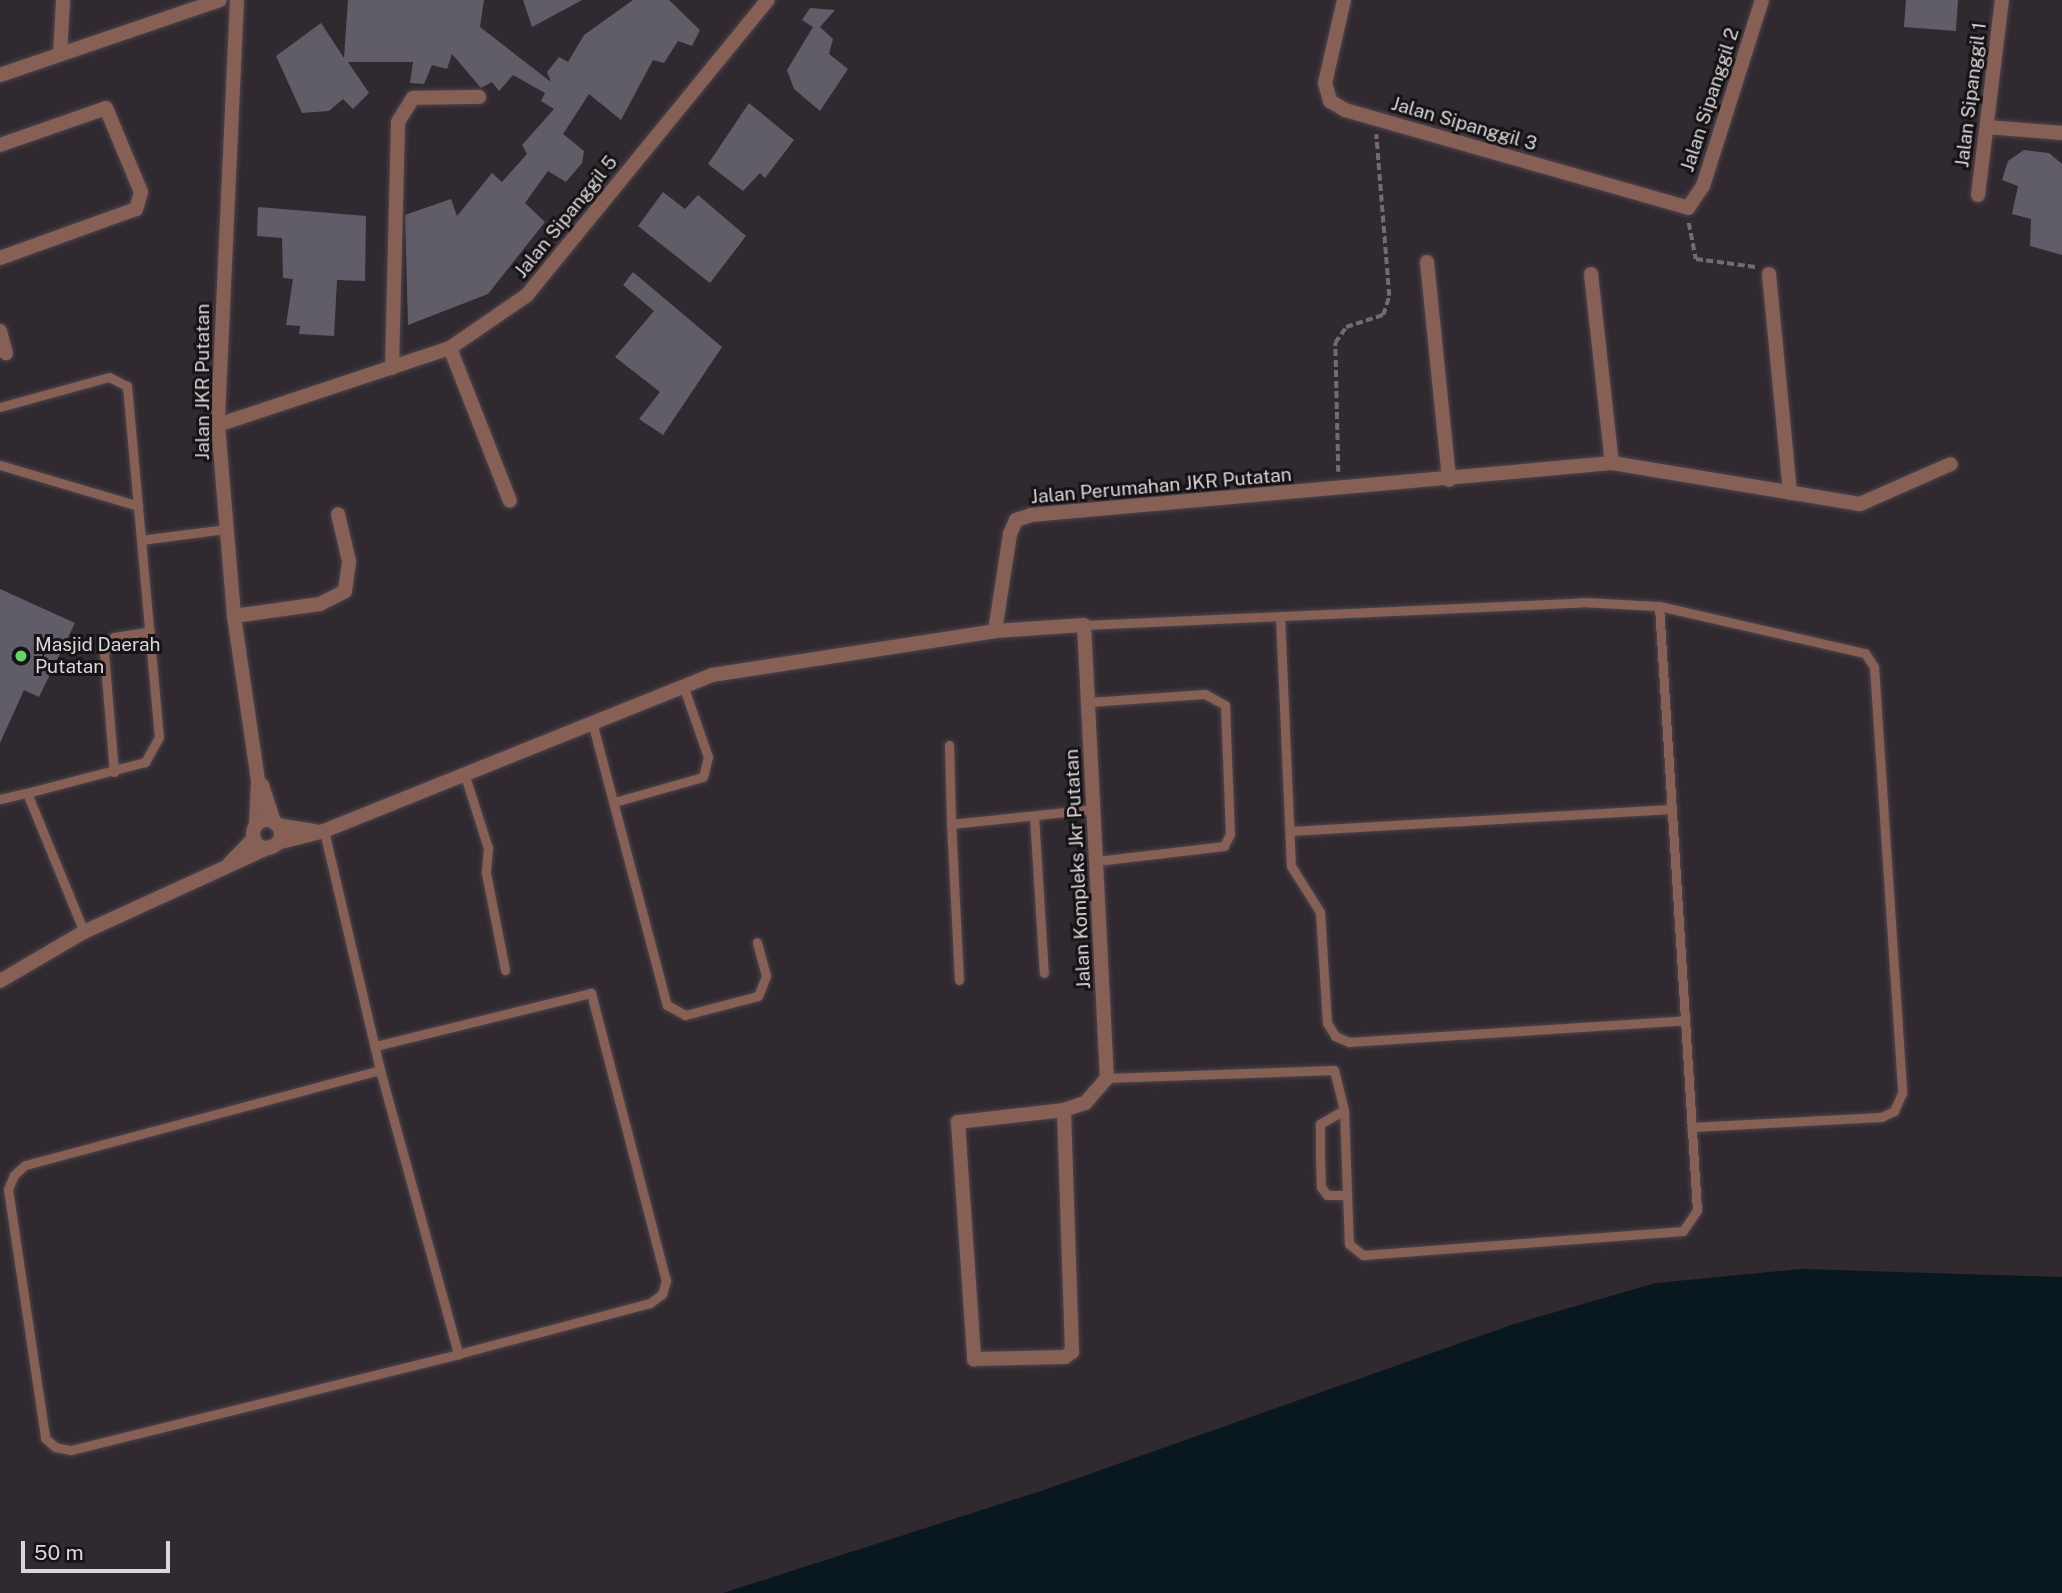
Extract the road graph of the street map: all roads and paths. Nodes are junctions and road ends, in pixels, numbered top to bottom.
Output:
1 (63, 0) edge
2 (220, 0) edge
3 (237, 0) edge
4 (768, 0) edge
5 (1344, 0) edge
6 (1762, 0) edge
7 (2001, 0) edge
8 (60, 54) junction
9 (0, 75) edge
10 (479, 97) dead end
11 (1375, 118) junction
12 (1987, 127) junction
13 (2062, 133) edge
14 (0, 145) edge
15 (1978, 195) dead end
16 (1688, 208) junction
17 (0, 258) edge
18 (1427, 262) dead end
19 (1591, 274) dead end
20 (1769, 274) joint
21 (0, 331) edge
22 (450, 348) junction
23 (6, 353) dead end
24 (392, 368) junction
25 (0, 407) edge
26 (218, 425) junction
27 (1612, 463) junction
28 (1951, 464) dead end
29 (0, 465) edge
30 (1449, 480) junction
31 (1338, 488) junction
32 (1790, 494) junction
33 (510, 500) dead end
34 (138, 506) junction
35 (338, 514) dead end
36 (226, 530) junction
37 (141, 540) junction
38 (1659, 606) junction
39 (233, 616) junction
40 (1280, 616) junction
41 (1084, 625) junction
42 (150, 631) junction
43 (995, 631) junction
44 (684, 688) junction
45 (1089, 702) junction
46 (593, 722) junction
47 (949, 745) dead end
48 (256, 763) junction
49 (114, 772) junction
50 (465, 776) junction
51 (27, 793) junction
52 (0, 799) edge
53 (618, 801) junction
54 (1671, 809) junction
55 (1094, 810) junction
56 (1034, 816) junction
57 (276, 824) junction
58 (951, 824) junction
59 (324, 831) junction
60 (1290, 831) junction
61 (255, 832) junction
62 (273, 845) junction
63 (1097, 861) junction
64 (215, 875) junction
65 (83, 932) junction
66 (757, 942) dead end
67 (505, 970) dead end
68 (1044, 973) dead end
69 (959, 980) dead end
70 (0, 981) edge
71 (1685, 1020) junction
72 (375, 1046) junction
73 (380, 1070) junction
74 (1107, 1078) junction
75 (1064, 1110) junction
76 (1344, 1110) junction
77 (1691, 1127) junction
78 (1347, 1195) junction
79 (458, 1354) junction

1 - 8 street
2 - 8 street
3 - 26 street, Jalan JKR Putatan
4 - 22 street, Jalan Sipanggil 5
5 - 11 street, Jalan Sipanggil 3
6 - 16 street, Jalan Sipanggil 2
7 - 12 street, Jalan Sipanggil 1
8 - 9 street
10 - 24 street
11 - 16 street, Jalan Sipanggil 3
11 - 31 path
12 - 13 street
12 - 15 street, Jalan Sipanggil 1
14 - 17 street
16 - 20 path
18 - 30 street
19 - 27 street
20 - 32 street
21 - 23 street
22 - 24 street, Jalan Sipanggil 5
22 - 33 street
24 - 26 street, Jalan Sipanggil 5
25 - 34 lane
26 - 36 street, Jalan JKR Putatan
27 - 30 street, Jalan Perumahan JKR Putatan
27 - 32 street, Jalan Perumahan JKR Putatan
28 - 32 street, Jalan Perumahan JKR Putatan
29 - 34 lane
30 - 31 street, Jalan Perumahan JKR Putatan
31 - 43 street, Jalan Perumahan JKR Putatan
34 - 37 lane
35 - 39 street
36 - 37 lane
36 - 39 street, Jalan JKR Putatan
37 - 42 lane
38 - 40 lane
38 - 54 lane
38 - 77 lane
39 - 48 street, Jalan JKR Putatan
40 - 41 lane
40 - 60 lane
41 - 43 street
41 - 45 street, Jalan Kompleks Jkr Putatan
42 - 49 lane
42 - 49 lane
43 - 44 street
44 - 46 street
44 - 53 lane
45 - 55 street, Jalan Kompleks Jkr Putatan
45 - 63 lane
46 - 50 street
46 - 53 lane
47 - 58 lane
48 - 57 street, Jalan JKR Putatan
48 - 61 street, Jalan JKR Putatan
49 - 51 lane
50 - 59 street
50 - 67 lane
51 - 52 lane
51 - 65 lane
53 - 66 lane
54 - 60 lane
54 - 71 lane
55 - 56 lane
55 - 63 street, Jalan Kompleks Jkr Putatan
56 - 58 lane
56 - 68 lane
57 - 59 street
57 - 61 street
57 - 62 street, Jalan JKR Putatan
58 - 69 lane
59 - 62 street
59 - 72 lane
60 - 71 lane
61 - 62 street
61 - 64 street
62 - 64 street
63 - 74 street, Jalan Kompleks Jkr Putatan
64 - 65 street
65 - 70 street
71 - 77 lane
72 - 73 lane
72 - 79 lane
73 - 79 lane
73 - 79 lane
74 - 75 street
74 - 76 lane
75 - 75 street
76 - 78 lane
76 - 78 lane
77 - 78 lane

